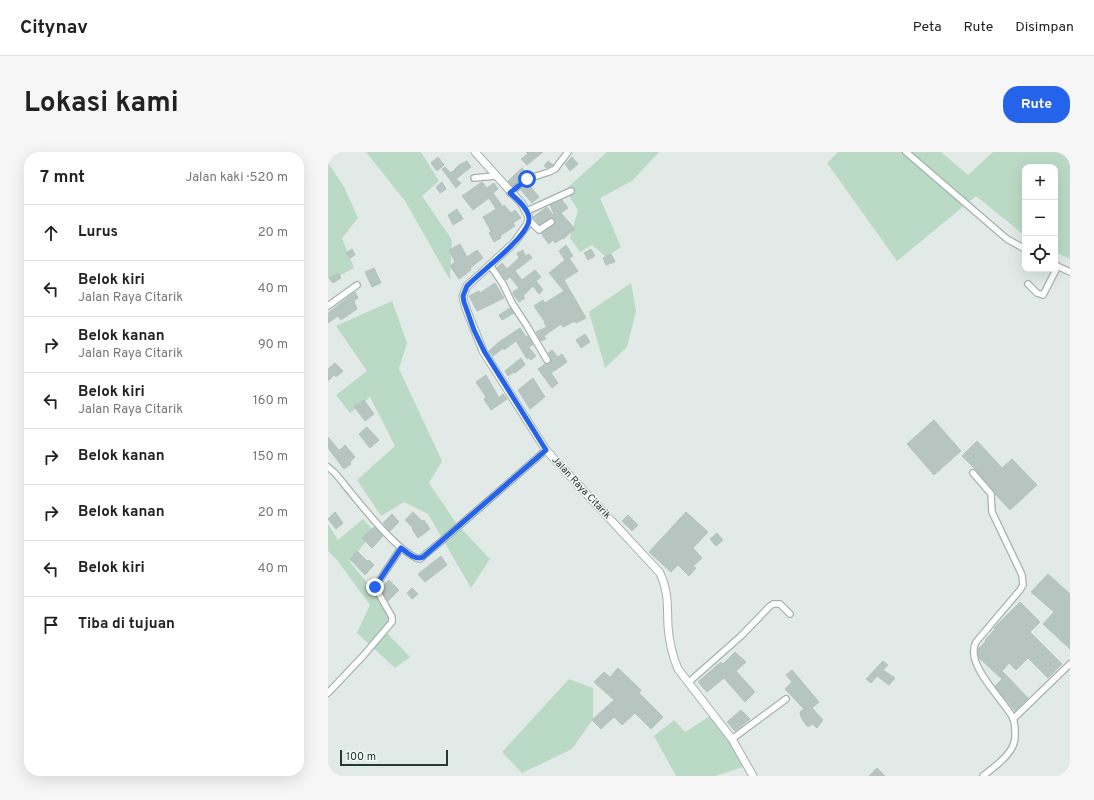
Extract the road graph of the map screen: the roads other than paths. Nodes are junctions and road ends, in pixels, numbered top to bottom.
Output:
1 (475, 152) edge
2 (568, 152) edge
3 (906, 152) edge
4 (495, 176) junction
5 (474, 178) dead end
6 (571, 191) dead end
7 (510, 193) junction
8 (527, 211) junction
9 (529, 220) junction
10 (551, 222) dead end
11 (1022, 248) edge
12 (490, 265) junction
13 (1058, 266) edge
14 (1053, 272) edge
15 (1070, 272) edge
16 (1028, 284) dead end
17 (357, 285) dead end
18 (328, 306) edge
19 (547, 360) dead end
20 (546, 450) junction
21 (328, 467) edge
22 (973, 472) dead end
23 (401, 548) junction
24 (790, 614) dead end
25 (1070, 664) edge
26 (689, 682) junction
27 (328, 693) edge
28 (786, 699) dead end
29 (1013, 719) junction
30 (732, 739) junction
31 (753, 776) edge
32 (984, 776) edge

1 - 4 street
2 - 7 street
3 - 11 street
4 - 5 street
4 - 7 street
6 - 8 street
7 - 8 street
8 - 9 street
9 - 10 street
9 - 12 street, Jalan Raya Citarik
12 - 19 street
12 - 20 street, Jalan Raya Citarik
13 - 15 street
14 - 16 street
17 - 18 street
20 - 23 street
20 - 26 street, Jalan Raya Citarik
21 - 23 street
22 - 29 street
23 - 27 street
24 - 26 street
25 - 29 street
26 - 30 street, Jalan Raya Citarik
28 - 30 street
29 - 32 street
30 - 31 street, Jalan Raya Citarik

